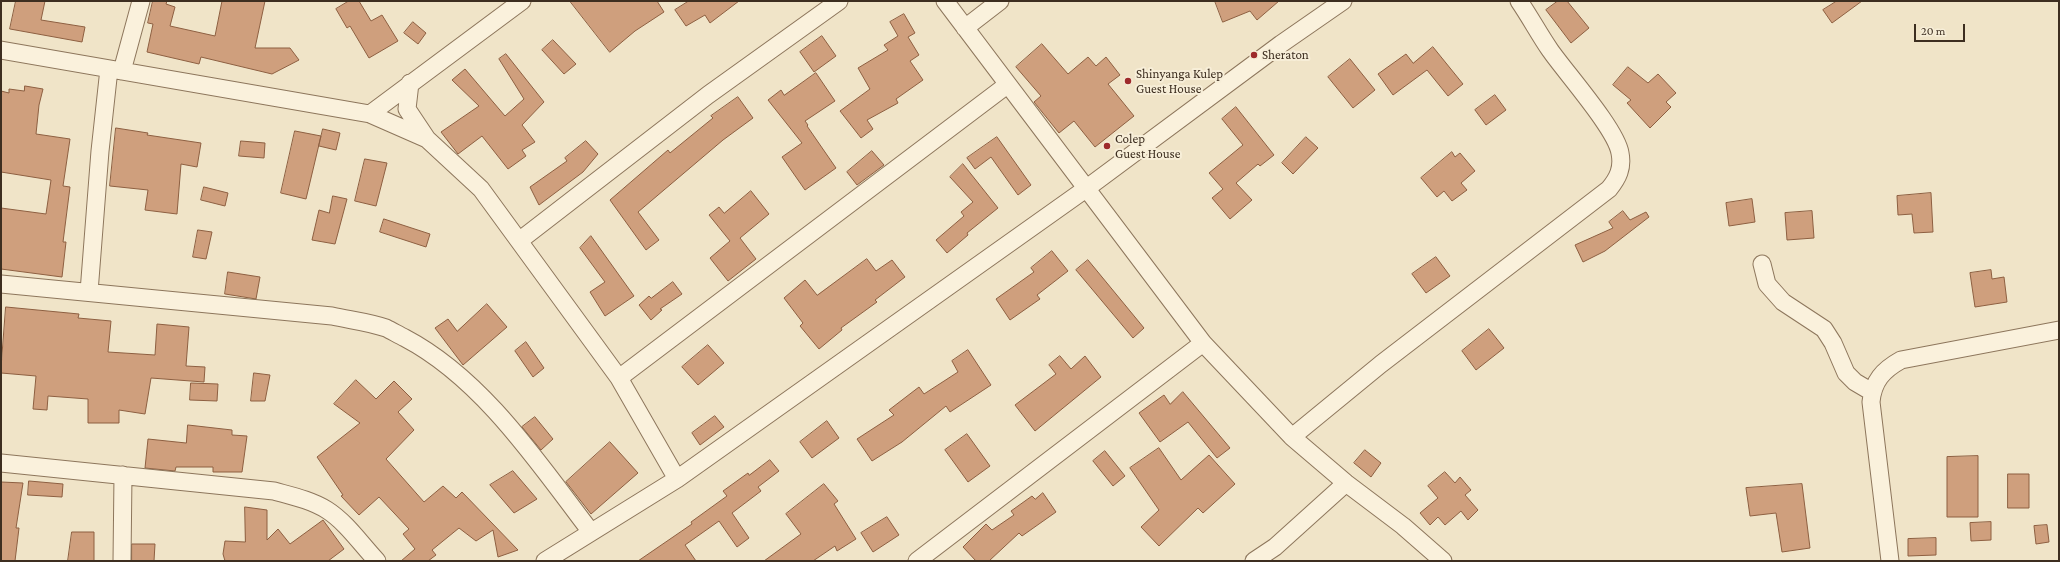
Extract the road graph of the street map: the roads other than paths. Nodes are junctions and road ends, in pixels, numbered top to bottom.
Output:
1 (141, 1) edge
2 (522, 1) edge
3 (839, 1) edge
4 (945, 1) edge
5 (1000, 1) edge
6 (1343, 1) edge
7 (1519, 1) edge
8 (1323, 6) edge
9 (965, 28) junction
10 (1, 50) edge
11 (116, 70) junction
12 (410, 83) junction
13 (1007, 85) junction
14 (370, 114) junction
15 (427, 139) junction
16 (1087, 188) junction
17 (519, 242) junction
18 (1762, 264) dead end
19 (1, 284) edge
20 (89, 292) junction
21 (2059, 330) edge
22 (1203, 343) junction
23 (619, 378) junction
24 (1872, 392) junction
25 (1292, 437) junction
26 (1, 463) edge
27 (123, 475) junction
28 (677, 479) junction
29 (1346, 483) junction
30 (591, 532) junction
31 (122, 561) edge
32 (377, 561) edge
33 (548, 561) edge
34 (917, 561) edge
35 (1254, 561) edge
36 (1444, 561) edge
37 (1890, 561) edge

1 - 11 street
2 - 12 street
3 - 17 street
4 - 9 street
5 - 9 street
6 - 8 street
7 - 25 street
8 - 16 street
9 - 13 street
10 - 11 street
11 - 14 street
11 - 20 street
12 - 14 street
12 - 15 street
13 - 16 street
13 - 23 street
14 - 15 street
15 - 17 street
16 - 22 street
16 - 28 street
17 - 23 street
18 - 24 street
19 - 20 street
20 - 30 street
21 - 24 street
22 - 25 street
22 - 34 street
23 - 28 street
24 - 37 street
25 - 29 street
26 - 27 street
27 - 31 street
27 - 32 street
28 - 30 street
29 - 35 street
29 - 36 street
30 - 33 street

